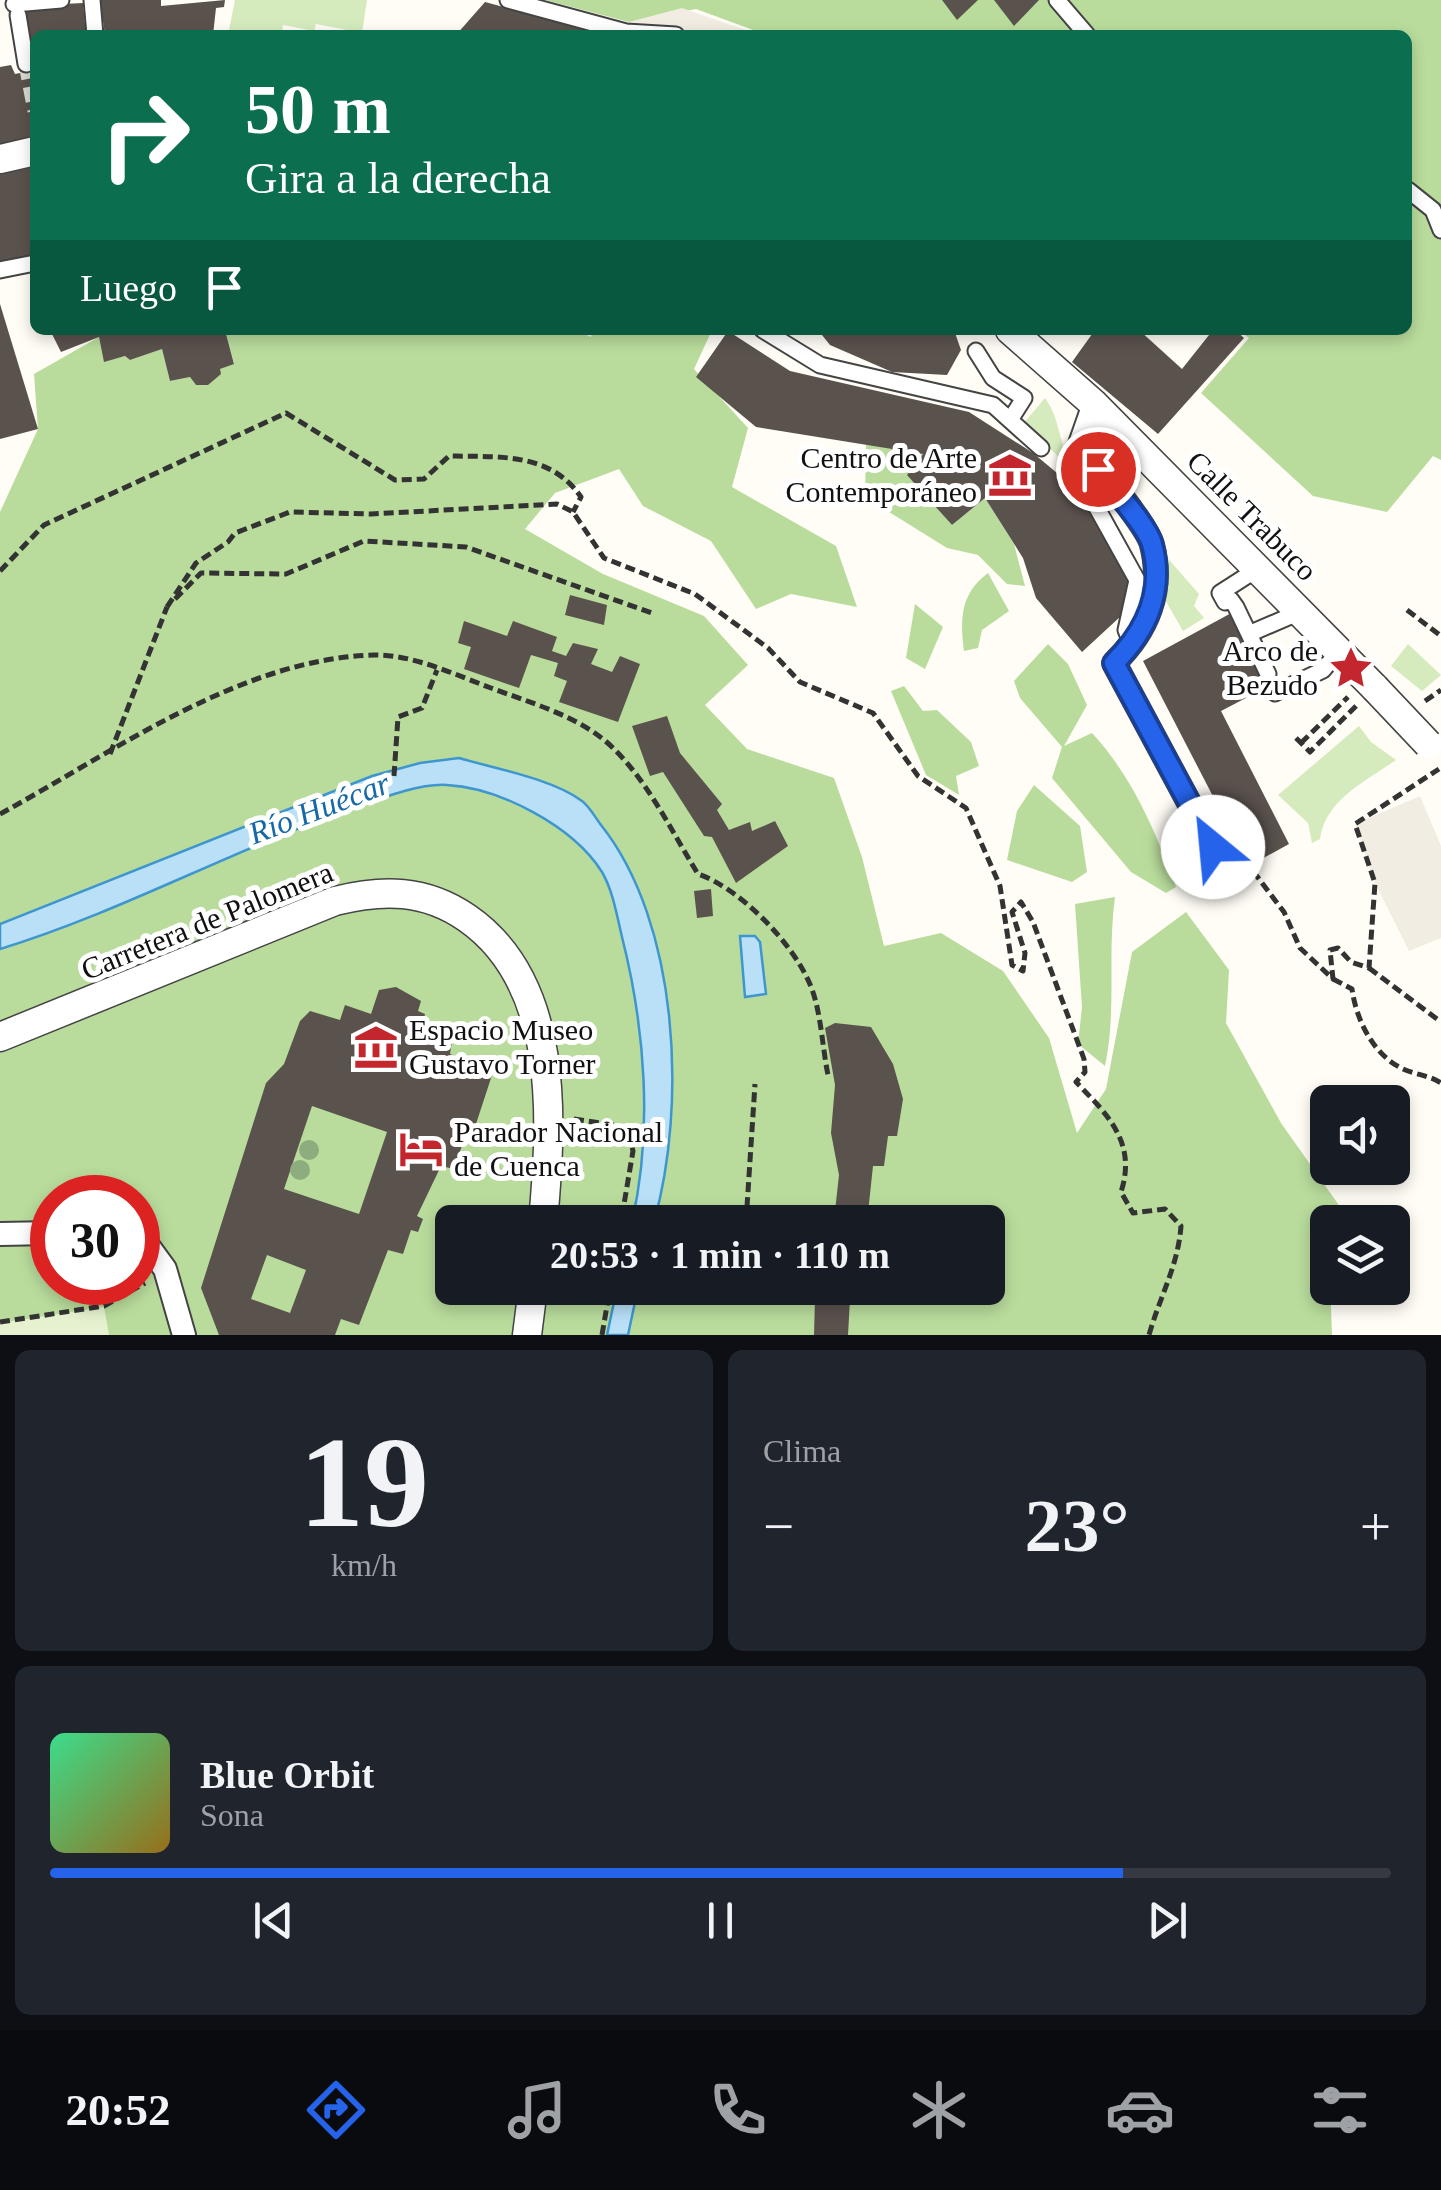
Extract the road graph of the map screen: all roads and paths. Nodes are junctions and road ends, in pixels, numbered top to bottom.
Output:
1 (60, 0) edge
2 (92, 0) edge
3 (508, 0) edge
4 (1057, 0) edge
5 (95, 30) edge
6 (619, 30) edge
7 (1083, 30) edge
8 (26, 64) dead end
9 (30, 152) edge
10 (0, 159) edge
11 (1412, 193) edge
12 (1441, 230) edge
13 (30, 264) edge
14 (0, 270) edge
15 (771, 335) edge
16 (1016, 335) edge
17 (976, 351) dead end
18 (1094, 404) junction
19 (1010, 420) junction
20 (1041, 448) dead end
21 (1087, 490) dead end
22 (573, 512) junction
23 (1259, 568) junction
24 (0, 571) edge
25 (167, 607) junction
26 (1407, 610) dead end
27 (1302, 611) junction
28 (652, 613) dead end
29 (1251, 633) junction
30 (1441, 636) edge
31 (1132, 645) junction
32 (1331, 660) junction
33 (438, 668) junction
34 (1268, 674) dead end
35 (1441, 690) edge
36 (1370, 693) junction
37 (1275, 694) dead end
38 (1425, 702) dead end
39 (110, 754) junction
40 (1437, 756) edge
41 (394, 776) dead end
42 (0, 814) edge
43 (1236, 875) joint
44 (1369, 968) junction
45 (1334, 979) junction
46 (1441, 1022) edge
47 (0, 1037) edge
48 (828, 1075) dead end
49 (755, 1084) dead end
50 (1441, 1084) edge
51 (569, 1137) dead end
52 (543, 1205) edge
53 (624, 1205) edge
54 (747, 1205) edge
55 (30, 1233) edge
56 (0, 1234) edge
57 (160, 1262) edge
58 (165, 1269) junction
59 (531, 1305) edge
60 (607, 1305) edge
61 (0, 1322) edge
62 (184, 1335) edge
63 (527, 1335) edge
64 (602, 1335) edge
65 (1149, 1335) edge

1 - 8 street
2 - 5 street
3 - 6 street
4 - 7 street
9 - 10 street
11 - 12 street
13 - 14 street
15 - 19 street
16 - 18 street, Calle Trabuco
17 - 19 street
18 - 23 street, Calle Trabuco
18 - 31 street
19 - 20 street
21 - 31 street
22 - 24 path
22 - 25 path
22 - 65 path
23 - 27 street, Calle Trabuco
23 - 29 street
25 - 28 path
25 - 39 path
26 - 30 path
27 - 29 street
27 - 32 street, Calle Trabuco
29 - 34 street
31 - 43 street
32 - 36 street, Calle Trabuco
32 - 36 path
32 - 37 street
33 - 39 path
33 - 41 path
33 - 48 path
35 - 38 path
36 - 40 street, Calle Trabuco, bridge
39 - 42 path
40 - 44 path
43 - 45 path
44 - 45 path
44 - 46 path
45 - 50 path
47 - 52 street, Carretera de Palomera
49 - 54 path
51 - 53 path
55 - 56 street
57 - 58 street
58 - 61 path
58 - 62 street
59 - 63 street
60 - 64 path

